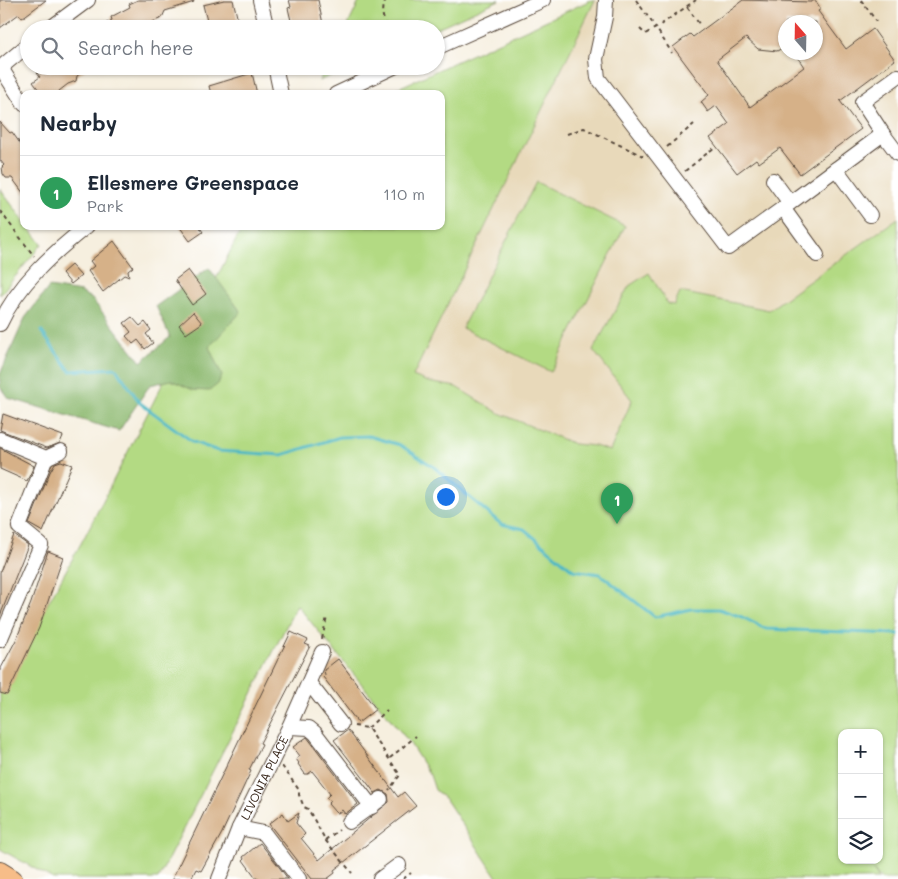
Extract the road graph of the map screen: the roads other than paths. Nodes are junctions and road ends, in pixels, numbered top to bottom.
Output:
1 (88, 0) edge
2 (260, 0) edge
3 (543, 0) edge
4 (606, 0) edge
5 (61, 20) edge
6 (265, 20) edge
7 (445, 44) edge
8 (20, 52) edge
9 (277, 75) edge
10 (377, 75) edge
11 (898, 76) edge
12 (281, 90) edge
13 (345, 90) edge
14 (20, 99) edge
15 (883, 134) junction
16 (898, 154) edge
17 (836, 169) junction
18 (773, 180) dead end
19 (786, 205) junction
20 (870, 215) dead end
21 (82, 230) edge
22 (818, 255) dead end
23 (0, 324) edge
24 (0, 439) edge
25 (61, 452) dead end
26 (46, 458) junction
27 (6, 611) edge
28 (0, 640) edge
29 (322, 652) road end
30 (309, 682) junction
31 (341, 724) road end
32 (289, 727) junction
33 (349, 822) road end
34 (239, 828) junction
35 (405, 869) road end
36 (0, 871) edge
37 (221, 878) edge
38 (13, 879) edge
39 (299, 879) edge
40 (380, 879) edge

1 - 5 street
2 - 6 street
3 - 7 street
4 - 19 street
8 - 14 street
9 - 12 street
10 - 13 street
11 - 15 street
15 - 16 street
15 - 17 street
17 - 19 street
17 - 20 street
18 - 19 street
19 - 22 street
21 - 23 street
24 - 26 street
25 - 26 street
26 - 27 street
27 - 28 street
29 - 30 street, LIVONIA PLACE
30 - 31 street
30 - 32 street, LIVONIA PLACE
32 - 33 street, LIVONIA PLACE
32 - 34 street, LIVONIA PLACE
34 - 37 street, LIVONIA PLACE
34 - 39 street, LIVONIA PLACE
35 - 40 street
36 - 38 main road

